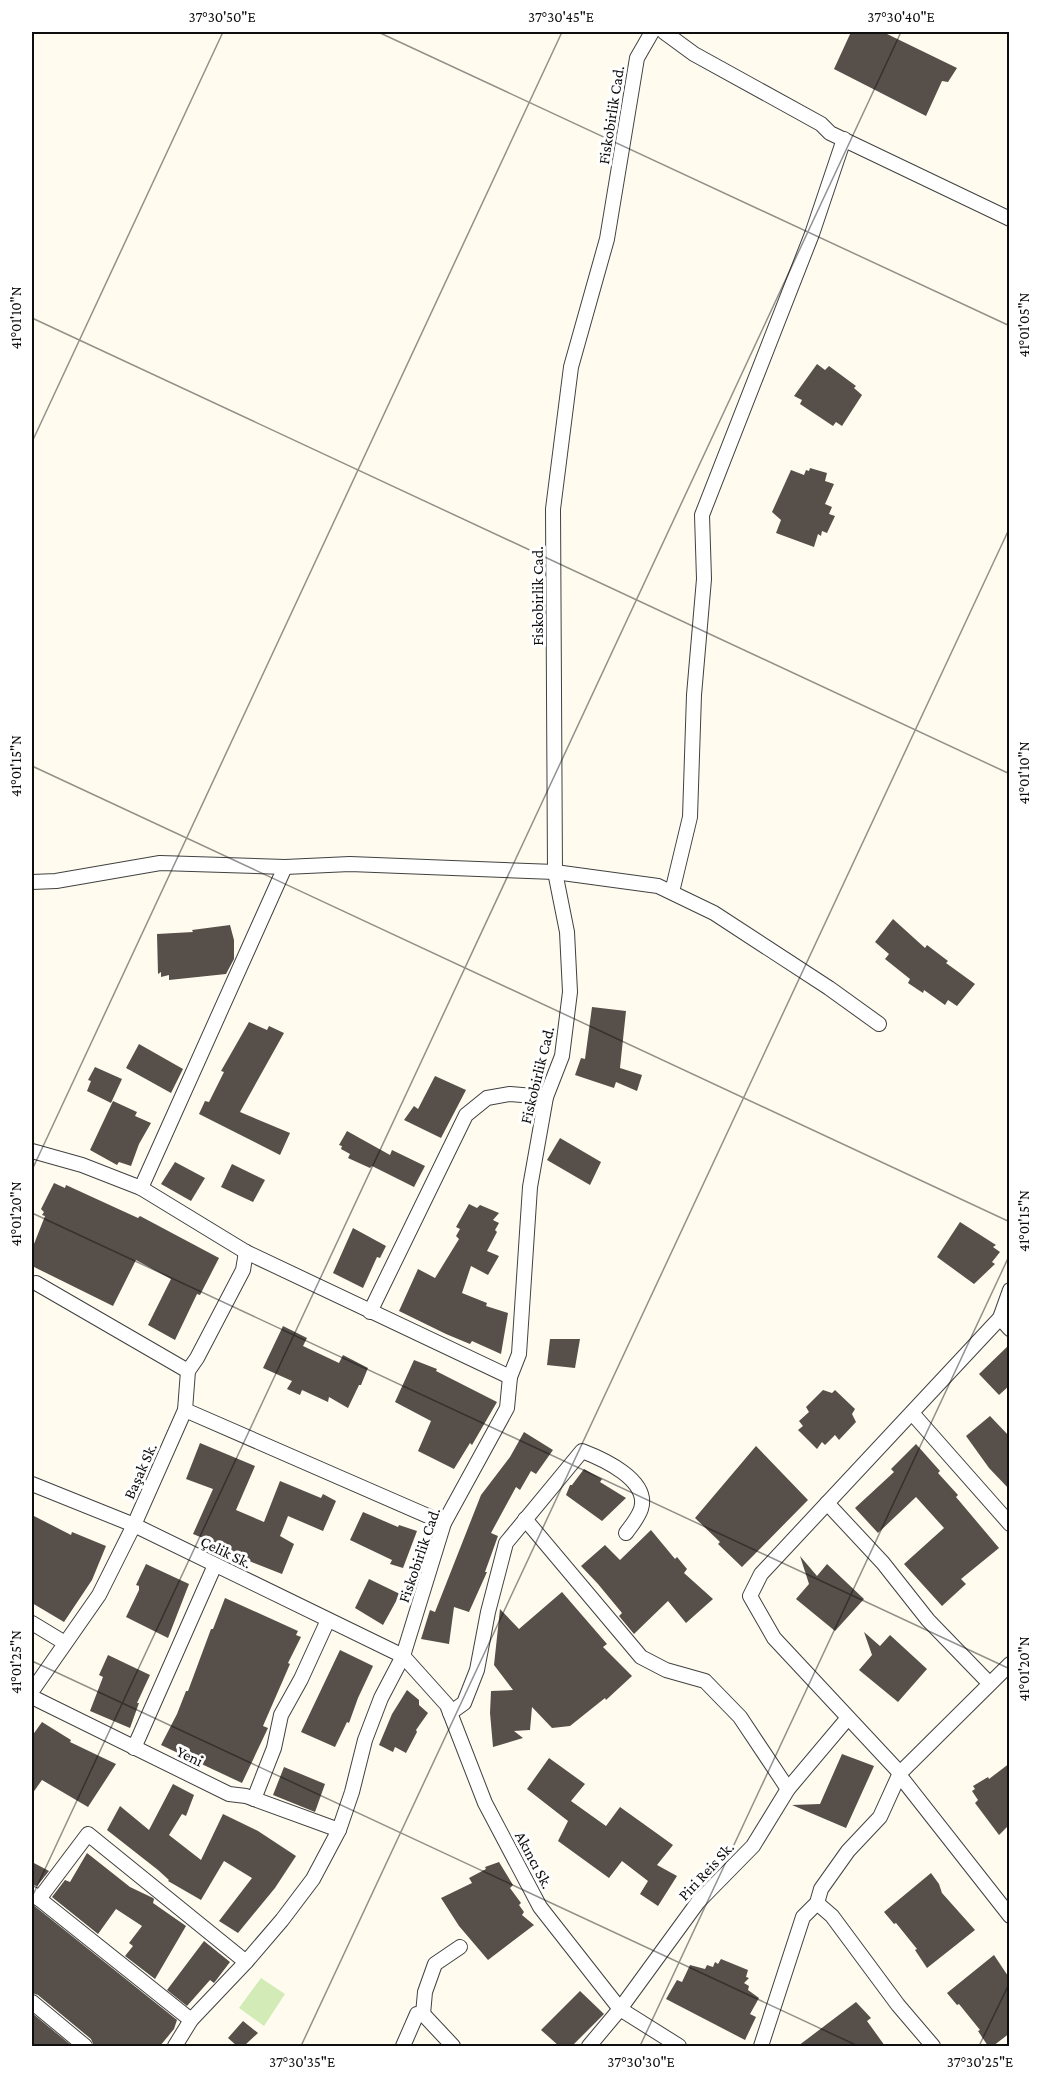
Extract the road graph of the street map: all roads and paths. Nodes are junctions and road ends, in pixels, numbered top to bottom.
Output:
1 (652, 32) edge
2 (664, 32) edge
3 (844, 139) junction
4 (1010, 219) edge
5 (285, 867) junction
6 (555, 872) junction
7 (32, 882) edge
8 (672, 892) junction
9 (879, 1024) dead end
10 (546, 1097) junction
11 (32, 1151) edge
12 (141, 1188) junction
13 (246, 1252) junction
14 (36, 1283) dead end
15 (1010, 1290) edge
16 (370, 1312) junction
17 (1000, 1318) junction
18 (1010, 1329) edge
19 (188, 1371) junction
20 (510, 1377) junction
21 (185, 1410) junction
22 (912, 1413) junction
23 (32, 1484) edge
24 (827, 1503) junction
25 (525, 1519) junction
26 (444, 1523) junction
27 (1010, 1524) edge
28 (134, 1525) junction
29 (626, 1533) dead end
30 (215, 1565) junction
31 (328, 1620) junction
32 (32, 1623) edge
33 (65, 1643) junction
34 (402, 1656) junction
35 (1010, 1664) edge
36 (989, 1683) junction
37 (32, 1691) edge
38 (32, 1697) edge
39 (450, 1713) junction
40 (847, 1719) junction
41 (134, 1748) junction
42 (900, 1774) junction
43 (788, 1789) junction
44 (254, 1799) junction
45 (339, 1830) junction
46 (35, 1896) edge
47 (818, 1903) junction
48 (1010, 1916) edge
49 (460, 1947) dead end
50 (246, 1962) junction
51 (32, 2002) edge
52 (620, 2009) junction
53 (423, 2014) junction
54 (191, 2020) junction
55 (85, 2046) edge
56 (175, 2046) edge
57 (403, 2046) edge
58 (453, 2046) edge
59 (589, 2046) edge
60 (679, 2046) edge
61 (761, 2046) edge
62 (933, 2046) edge

1 - 6 street, Fiskobirlik Cad.
2 - 3 street
3 - 4 street
3 - 8 street
5 - 6 street
5 - 7 street
5 - 12 street
6 - 8 street
6 - 10 street, Fiskobirlik Cad.
8 - 9 street
10 - 16 street
10 - 20 street, Fiskobirlik Cad.
11 - 12 street
12 - 13 street
13 - 16 street
13 - 19 street, Başak Sk.
14 - 19 street
15 - 17 street
16 - 20 street
17 - 18 street
17 - 22 street
19 - 21 street, Başak Sk.
20 - 26 street, Fiskobirlik Cad.
21 - 26 street
21 - 28 street, Başak Sk.
22 - 24 street
22 - 27 street
23 - 28 street, Çelik Sk.
24 - 36 street
24 - 40 street
25 - 29 street
25 - 39 street
25 - 43 street
26 - 34 street, Fiskobirlik Cad.
28 - 30 street, Çelik Sk.
28 - 33 street, Başak Sk.
30 - 31 street, Çelik Sk.
30 - 41 street
31 - 34 street, Çelik Sk.
31 - 44 street
32 - 33 street
33 - 37 street, Başak Sk.
34 - 39 street, Akıncı Sk.
34 - 45 street, Fiskobirlik Cad.
35 - 36 street
36 - 42 street
38 - 41 street, Yeni
39 - 52 street, Akıncı Sk.
40 - 42 street
40 - 43 street, Piri Reis Sk.
41 - 44 street, Yeni
42 - 47 street
42 - 48 street
43 - 52 street, Piri Reis Sk.
44 - 45 street, Yeni
45 - 50 street, Fiskobirlik Cad.
46 - 50 street
46 - 54 street
47 - 61 street
47 - 62 street
49 - 53 street
50 - 54 street, Fiskobirlik Cad.
51 - 55 street
52 - 59 street, Piri Reis Sk.
52 - 60 street, Akıncı Sk.
53 - 57 street
53 - 58 street
54 - 56 street, Fiskobirlik Cad.

